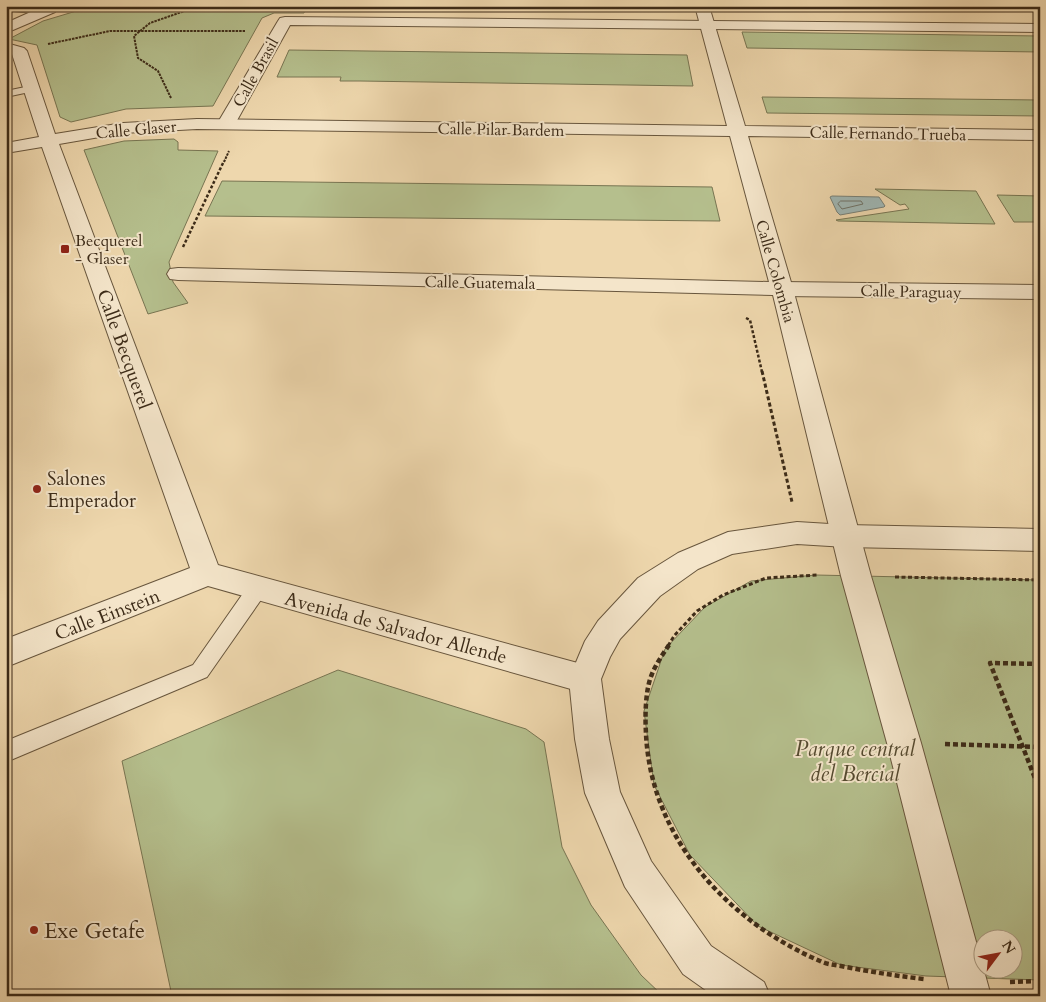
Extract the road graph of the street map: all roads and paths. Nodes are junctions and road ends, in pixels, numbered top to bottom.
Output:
1 (6, 6) edge
2 (199, 6) edge
3 (55, 7) edge
4 (704, 16) edge
5 (282, 26) junction
6 (6, 28) edge
7 (1040, 28) edge
8 (140, 30) junction
9 (13, 50) edge
10 (30, 89) junction
11 (6, 94) edge
12 (197, 124) junction
13 (226, 124) junction
14 (164, 126) junction
15 (266, 126) joint
16 (736, 132) junction
17 (1040, 135) edge
18 (49, 140) junction
19 (6, 148) edge
20 (178, 274) joint
21 (782, 289) junction
22 (1040, 292) edge
23 (744, 316) dead end
24 (797, 533) junction
25 (846, 536) junction
26 (1040, 540) edge
27 (207, 574) junction
28 (816, 575) junction
29 (856, 576) junction
30 (1040, 580) edge
31 (258, 588) junction
32 (6, 653) edge
33 (1040, 664) edge
34 (585, 679) junction
35 (904, 743) junction
36 (1023, 747) junction
37 (1040, 747) edge
38 (6, 752) edge
39 (1040, 790) edge
40 (1040, 981) edge
41 (969, 990) edge
42 (750, 996) edge

1 - 3 street
2 - 8 path
3 - 6 street
4 - 5 street
4 - 7 street
4 - 16 street, Calle Colombia
5 - 8 path
5 - 13 street, Calle Brasil
8 - 9 path
8 - 14 path
9 - 10 street, Calle Becquerel
10 - 11 lane
10 - 18 street, Calle Becquerel
12 - 13 street, Calle Glaser
12 - 14 street, Calle Glaser
12 - 20 path
13 - 15 street, Calle Glaser
14 - 18 street, Calle Glaser
15 - 16 street, Calle Pilar Bardem
16 - 17 street, Calle Fernando Trueba
16 - 21 street, Calle Colombia
18 - 19 street, Calle Glaser
18 - 27 street, Calle Becquerel
20 - 21 street, Calle Guatemala
21 - 22 street, Calle Paraguay
21 - 25 street, Calle Colombia
23 - 24 path
24 - 25 street
24 - 28 path
24 - 34 street
25 - 26 street
25 - 29 street
27 - 31 street, Avenida de Salvador Allende
27 - 32 street, Calle Einstein
28 - 29 path
28 - 41 path
29 - 30 path
29 - 35 street
31 - 34 street, Avenida de Salvador Allende
31 - 38 lane
33 - 36 path
34 - 42 street
35 - 36 path
35 - 41 street
36 - 37 path
36 - 39 path
40 - 41 path

